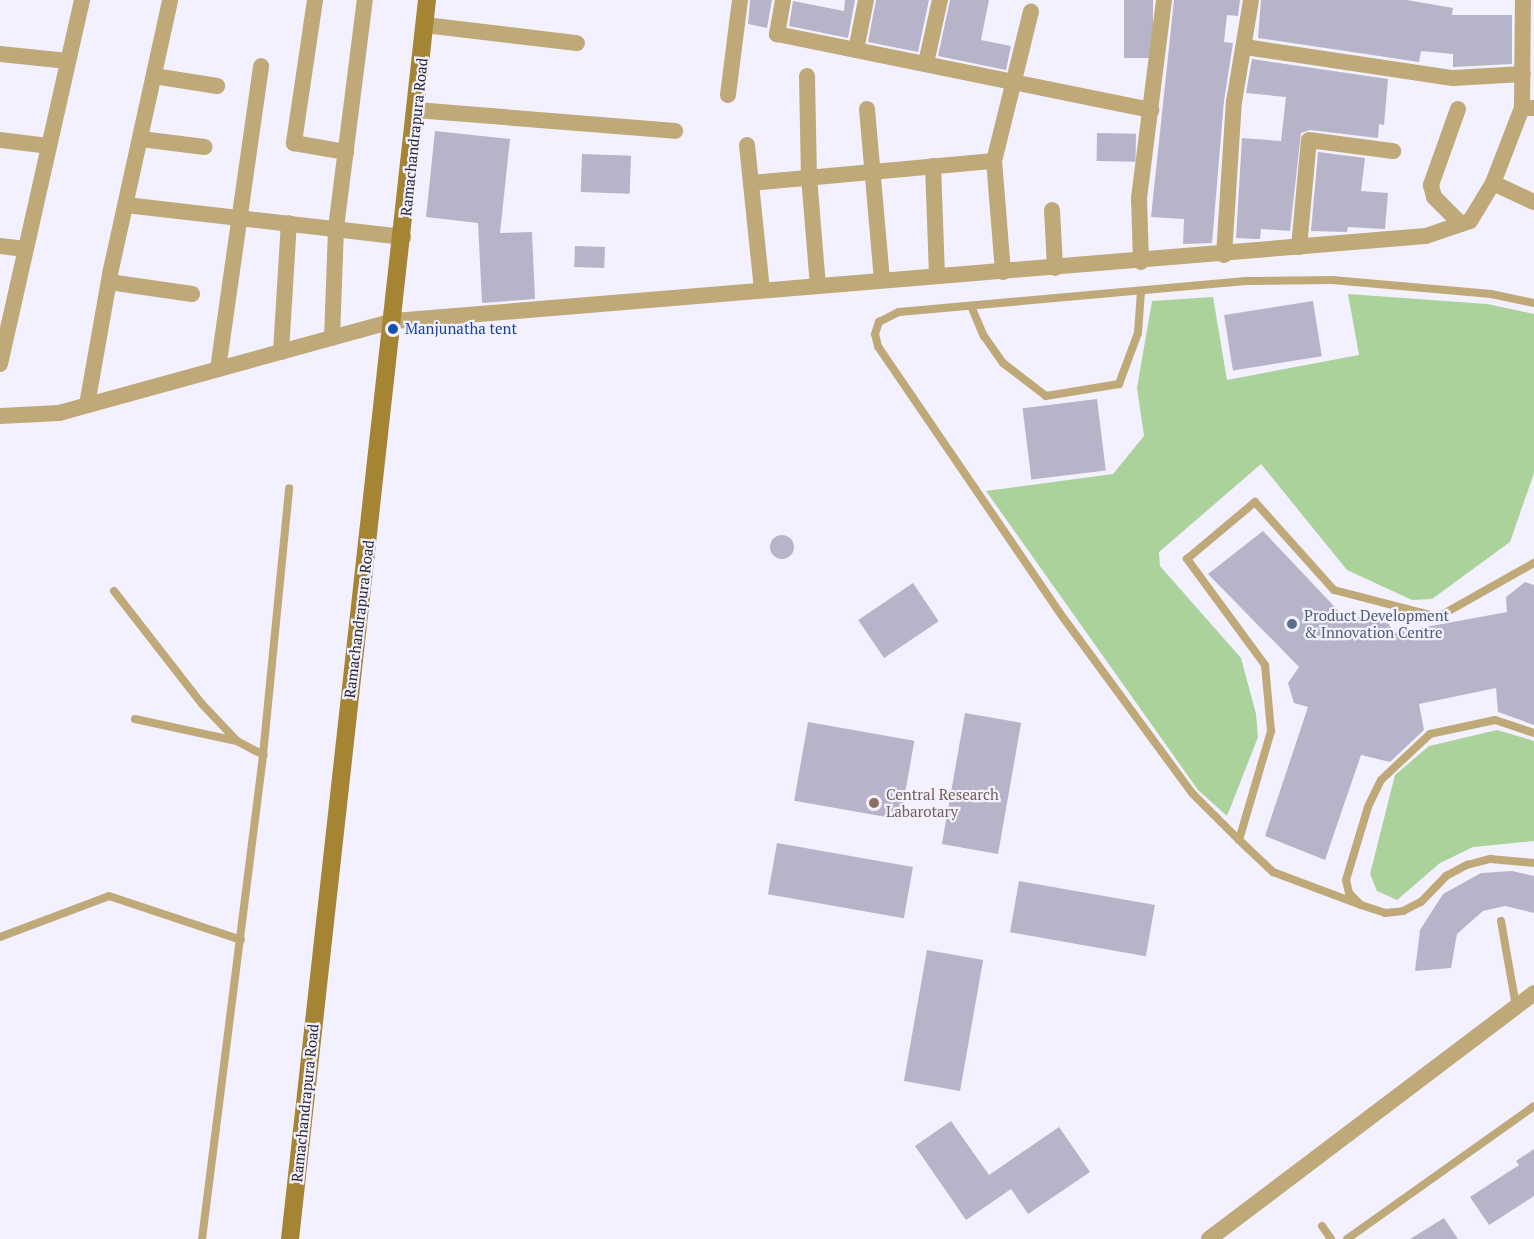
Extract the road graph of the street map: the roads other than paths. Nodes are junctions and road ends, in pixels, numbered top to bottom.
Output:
1 (82, 0) edge
2 (170, 0) edge
3 (315, 0) edge
4 (365, 0) edge
5 (427, 0) edge
6 (740, 0) edge
7 (783, 0) edge
8 (866, 0) edge
9 (940, 0) edge
10 (1164, 0) edge
11 (1251, 0) edge
12 (1522, 0) edge
13 (1031, 12) dead end
14 (425, 25) junction
15 (577, 43) dead end
16 (1245, 47) junction
17 (856, 50) junction
18 (0, 54) edge
19 (68, 61) junction
20 (926, 63) junction
21 (261, 66) dead end
22 (1523, 74) junction
23 (154, 76) junction
24 (807, 76) dead end
25 (1015, 82) junction
26 (217, 87) dead end
27 (728, 95) dead end
28 (1528, 108) edge
29 (867, 109) dead end
30 (1458, 109) dead end
31 (416, 110) junction
32 (1151, 110) junction
33 (675, 130) dead end
34 (141, 139) junction
35 (0, 141) edge
36 (747, 145) dead end
37 (48, 146) junction
38 (204, 147) dead end
39 (1393, 151) dead end
40 (346, 152) junction
41 (994, 161) junction
42 (933, 166) junction
43 (870, 170) junction
44 (809, 177) junction
45 (751, 183) junction
46 (1493, 183) junction
47 (1534, 202) edge
48 (126, 205) junction
49 (1052, 210) dead end
50 (239, 219) junction
51 (289, 223) junction
52 (1461, 224) junction
53 (336, 228) junction
54 (403, 237) junction
55 (0, 246) edge
56 (1299, 248) junction
57 (25, 249) junction
58 (1224, 255) junction
59 (1141, 262) junction
60 (1055, 268) junction
61 (1003, 272) junction
62 (937, 275) junction
63 (882, 279) junction
64 (109, 282) junction
65 (818, 286) junction
66 (762, 290) junction
67 (1141, 291) junction
68 (192, 294) dead end
69 (1534, 303) edge
70 (971, 306) junction
71 (394, 321) junction
72 (332, 338) junction
73 (281, 352) junction
74 (0, 364) edge
75 (218, 369) junction
76 (87, 405) junction
77 (0, 416) edge
78 (289, 488) dead end
79 (1534, 563) edge
80 (114, 591) dead end
81 (135, 719) dead end
82 (1534, 733) edge
83 (237, 741) junction
84 (263, 755) junction
85 (1239, 840) junction
86 (1534, 863) edge
87 (1361, 905) junction
88 (1501, 921) dead end
89 (0, 937) edge
90 (241, 940) junction
91 (1534, 993) edge
92 (1516, 1007) junction
93 (1534, 1106) edge
94 (1322, 1226) dead end
95 (202, 1239) edge
96 (290, 1239) edge
97 (1209, 1239) edge
98 (1331, 1239) edge
99 (1347, 1239) edge

1 - 19 street
2 - 23 street
3 - 40 street
4 - 40 street
5 - 14 street, Ramachandrapura Road
6 - 27 street
7 - 17 street
8 - 17 street
9 - 20 street
10 - 32 street
11 - 16 street
12 - 22 street
13 - 25 street
14 - 15 street
14 - 31 street, Ramachandrapura Road
16 - 22 street
16 - 58 street
17 - 20 street
18 - 19 street
19 - 37 street
20 - 25 street
21 - 50 street
22 - 28 street
23 - 26 street
23 - 34 street
24 - 44 street
25 - 32 street
25 - 41 street
28 - 46 street
29 - 43 street
30 - 52 street
31 - 33 street
31 - 54 street, Ramachandrapura Road
32 - 59 street
34 - 38 street
34 - 48 street
35 - 37 street
36 - 45 street
37 - 57 street
39 - 56 street
40 - 53 street
41 - 42 street
41 - 61 street
42 - 43 street
42 - 62 street
43 - 44 street
43 - 63 street
44 - 45 street
44 - 65 street
45 - 66 street
46 - 47 street
46 - 52 street
48 - 50 street
48 - 64 street
49 - 60 street
50 - 51 street
50 - 75 street
51 - 53 street
51 - 73 street
52 - 56 street
53 - 54 street
53 - 72 street
54 - 71 street, Ramachandrapura Road
55 - 57 street
56 - 58 street
57 - 74 street
58 - 59 street
59 - 60 street
60 - 61 street
61 - 62 street
62 - 63 street
63 - 65 street
64 - 68 street
64 - 76 street
65 - 66 street
66 - 71 street
67 - 69 lane
67 - 70 lane
67 - 70 lane
70 - 85 lane
71 - 72 street
71 - 96 street, Ramachandrapura Road
72 - 73 street
73 - 75 street
75 - 76 street
76 - 77 street
78 - 84 lane
79 - 85 lane
80 - 83 lane
81 - 83 lane
82 - 87 lane
83 - 84 lane
84 - 90 lane
85 - 87 lane
86 - 87 lane
88 - 92 lane
89 - 90 lane
90 - 95 lane
91 - 92 street
92 - 97 street
93 - 99 lane
94 - 98 lane

